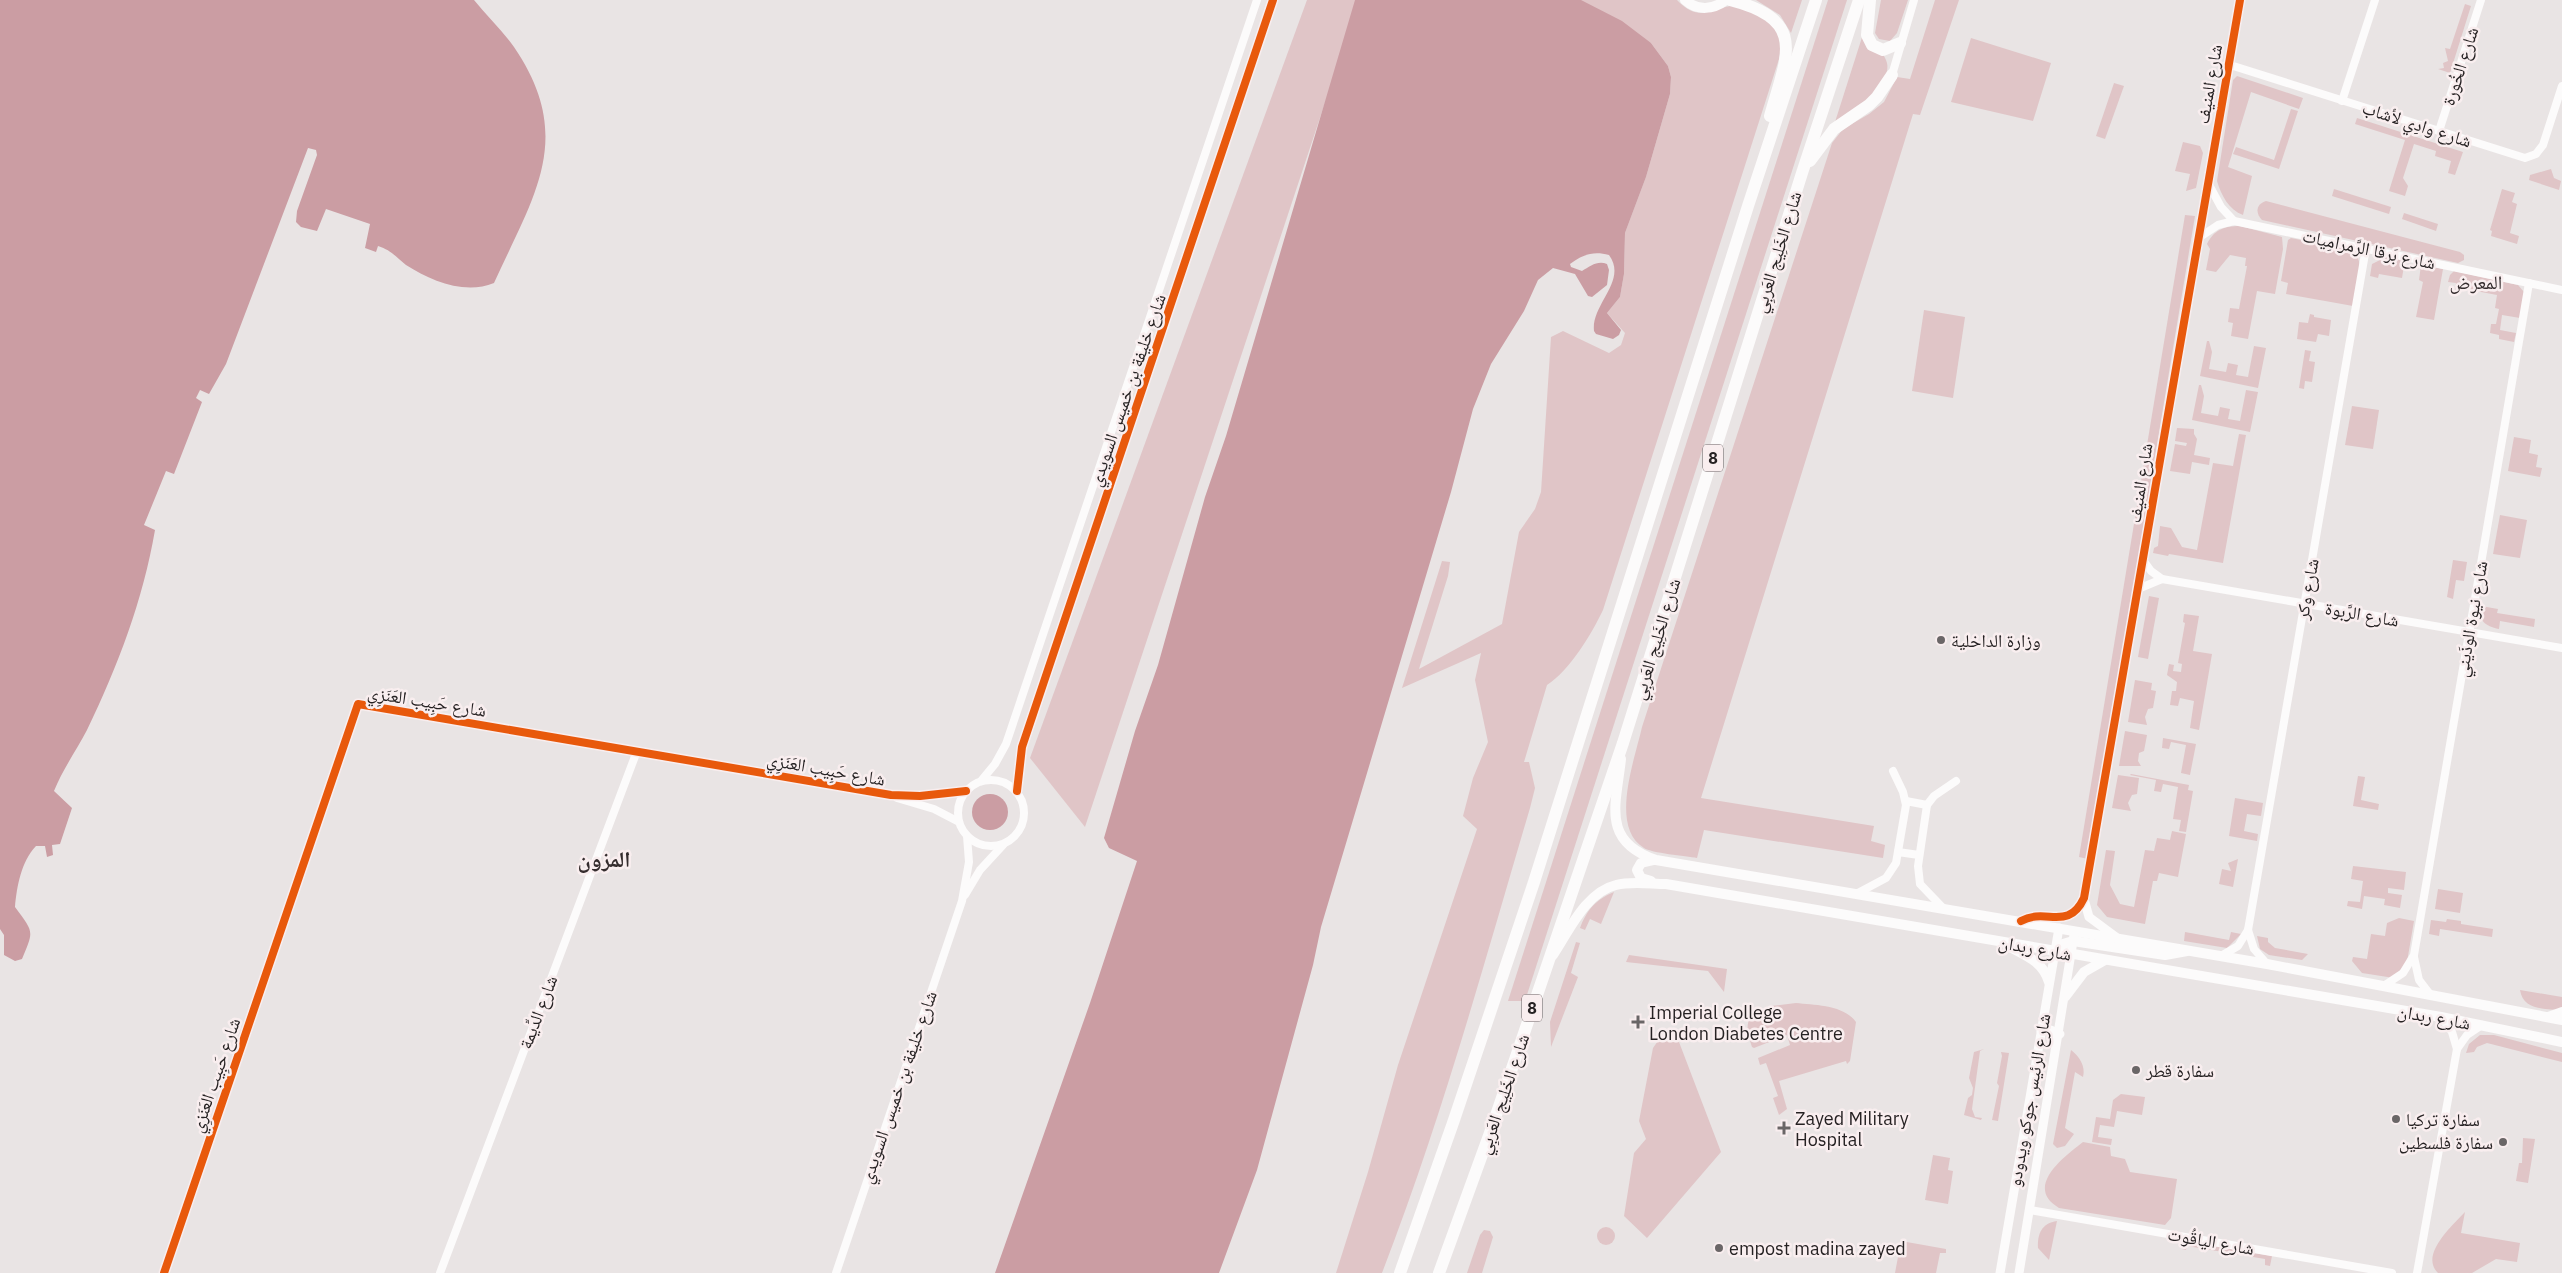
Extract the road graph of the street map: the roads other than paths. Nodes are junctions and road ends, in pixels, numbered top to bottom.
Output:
1 (1257, 0) edge
2 (1273, 0) edge
3 (1685, 0) edge
4 (1726, 0) edge
5 (1730, 0) edge
6 (1816, 0) edge
7 (1859, 0) edge
8 (1870, 0) edge
9 (1914, 0) edge
10 (2240, 0) edge
11 (2375, 0) edge
12 (2481, 0) edge
13 (1900, 42) junction
14 (2227, 64) junction
15 (1892, 75) joint
16 (2562, 86) edge
17 (2342, 100) junction
18 (2440, 131) junction
19 (1802, 173) junction
20 (2208, 183) junction
21 (1748, 206) junction
22 (2234, 220) junction
23 (2197, 239) junction
24 (2366, 248) junction
25 (2529, 283) junction
26 (2562, 290) edge
27 (2143, 560) junction
28 (2162, 580) junction
29 (2138, 589) junction
30 (2304, 604) junction
31 (2469, 632) junction
32 (2562, 648) edge
33 (1623, 743) junction
34 (637, 751) junction
35 (1893, 771) dead end
36 (981, 781) junction
37 (1956, 781) dead end
38 (966, 791) junction
39 (1017, 791) junction
40 (891, 795) junction
41 (1906, 801) junction
42 (1927, 805) junction
43 (959, 822) junction
44 (967, 836) junction
45 (1004, 844) junction
46 (1898, 852) junction
47 (1919, 855) junction
48 (1656, 860) junction
49 (1666, 884) junction
50 (1856, 894) junction
51 (2084, 898) junction
52 (962, 901) junction
53 (1944, 909) junction
54 (2021, 921) junction
55 (2059, 928) junction
56 (2248, 930) junction
57 (2074, 936) junction
58 (2116, 937) junction
59 (2000, 942) junction
60 (2190, 950) junction
61 (2055, 951) junction
62 (2071, 954) junction
63 (2414, 955) junction
64 (2221, 956) junction
65 (2105, 960) junction
66 (2266, 964) junction
67 (1546, 967) junction
68 (2049, 982) junction
69 (2385, 985) junction
70 (2429, 993) junction
71 (2065, 997) junction
72 (2562, 1011) edge
73 (2547, 1016) junction
74 (2440, 1018) junction
75 (2562, 1020) edge
76 (2482, 1025) junction
77 (2041, 1031) junction
78 (2060, 1034) junction
79 (2562, 1042) edge
80 (2456, 1049) junction
81 (2030, 1210) junction
82 (164, 1273) edge
83 (440, 1273) edge
84 (836, 1273) edge
85 (1400, 1273) edge
86 (1439, 1273) edge
87 (2000, 1273) edge
88 (2019, 1273) edge
89 (2392, 1273) edge
90 (2417, 1273) edge

1 - 36 street, شارع خليفة بن خميس السويدي
2 - 39 street, شارع خليفة بن خميس السويدي
3 - 4 main road
5 - 21 highway
6 - 21 highway, 8
7 - 19 highway, شارع الخَلِيج العَربِي / 8
8 - 13 highway
9 - 13 street
10 - 14 street, شارع المنيف
11 - 17 street
12 - 18 street, شارع الخُورة
13 - 15 street
14 - 17 street, شارع وادِي لأشاب
14 - 20 street, شارع المنيف
15 - 19 highway
16 - 18 street, شارع وادِي لأشاب
17 - 18 street, شارع وادِي لأشاب
19 - 33 highway, شارع الخَلِيج العَربِي / 8
20 - 22 street
20 - 23 street, شارع المنيف
21 - 85 highway, 8
22 - 23 street
22 - 24 street, شارع بَرقا الرَّمرامِيات
23 - 27 street, شارع المنيف
24 - 25 street, شارع بَرقا الرَّمرامِيات
24 - 30 street, شارع وكر
25 - 26 street, شارع بَرقا الرَّمرامِيات
25 - 31 street, شارع نيوة الوذَيني
27 - 28 street
27 - 29 street, شارع المنيف
28 - 29 street
28 - 30 street, شارع الرَّبوة
29 - 51 street, شارع المنيف
30 - 31 street, شارع الرَّبوة
30 - 56 street, شارع وكر
31 - 32 street, شارع الرَّبوة
31 - 63 street, شارع نيوة الوذَيني
33 - 48 main road, شارع ربدان
33 - 67 highway, شارع الخَلِيج العَربِي / 8
34 - 40 street, شارع حَبِيب العَنَزِي
34 - 82 street, شارع حَبِيب العَنَزِي
34 - 83 street, شارع الدِّيمة
35 - 41 street
36 - 38 street
36 - 39 street
37 - 42 street
38 - 40 street, شارع حَبِيب العَنَزِي
38 - 43 street
39 - 45 street
40 - 43 street, شارع حَبِيب العَنَزِي
41 - 42 street
41 - 46 street
42 - 47 street
43 - 44 street
44 - 45 street
44 - 52 street, شارع خليفة بن خميس السويدي
45 - 52 street, شارع خليفة بن خميس السويدي
46 - 47 street
46 - 50 street
47 - 53 street
48 - 49 main road
48 - 50 main road, شارع ربدان
49 - 59 main road, شارع ربدان
49 - 67 main road, شارع ربدان
50 - 53 main road, شارع ربدان
51 - 54 street
51 - 58 street
52 - 84 street, شارع خليفة بن خميس السويدي
53 - 54 main road, شارع ربدان
54 - 55 main road, شارع ربدان
55 - 57 main road, شارع ربدان
55 - 61 street, شارع الرئيس جوكو ويدودو
56 - 64 street, شارع وكر
56 - 66 street
57 - 58 main road, شارع ربدان
57 - 60 main road
57 - 61 main road
57 - 62 street, شارع الرئيس جوكو ويدودو
58 - 60 main road, شارع ربدان
59 - 61 main road, شارع ربدان
59 - 68 main road
60 - 64 main road, شارع ربدان
61 - 62 main road, شارع ربدان
61 - 68 street, شارع الرئيس جوكو ويدودو
62 - 65 main road, شارع ربدان
62 - 71 street, شارع الرئيس جوكو ويدودو
63 - 69 street, شارع نيوة الوذَيني
63 - 70 street, شارع نيوة الوذَيني
64 - 66 main road, شارع ربدان
65 - 71 main road
65 - 74 main road, شارع ربدان
66 - 69 main road, شارع ربدان
67 - 86 highway, شارع الخَلِيج العَربِي / 8
68 - 77 street, شارع الرئيس جوكو ويدودو
69 - 70 main road, شارع ربدان
70 - 73 main road, شارع ربدان
71 - 78 street, شارع الرئيس جوكو ويدودو
72 - 73 street
73 - 75 main road, شارع ربدان
74 - 76 main road, شارع ربدان
74 - 80 street
76 - 79 main road, شارع ربدان
76 - 80 street
77 - 78 street
77 - 87 street, شارع الرئيس جوكو ويدودو
78 - 81 street, شارع الرئيس جوكو ويدودو
80 - 90 street
81 - 88 street, شارع الرئيس جوكو ويدودو
81 - 89 street, شارع الياقُوت

